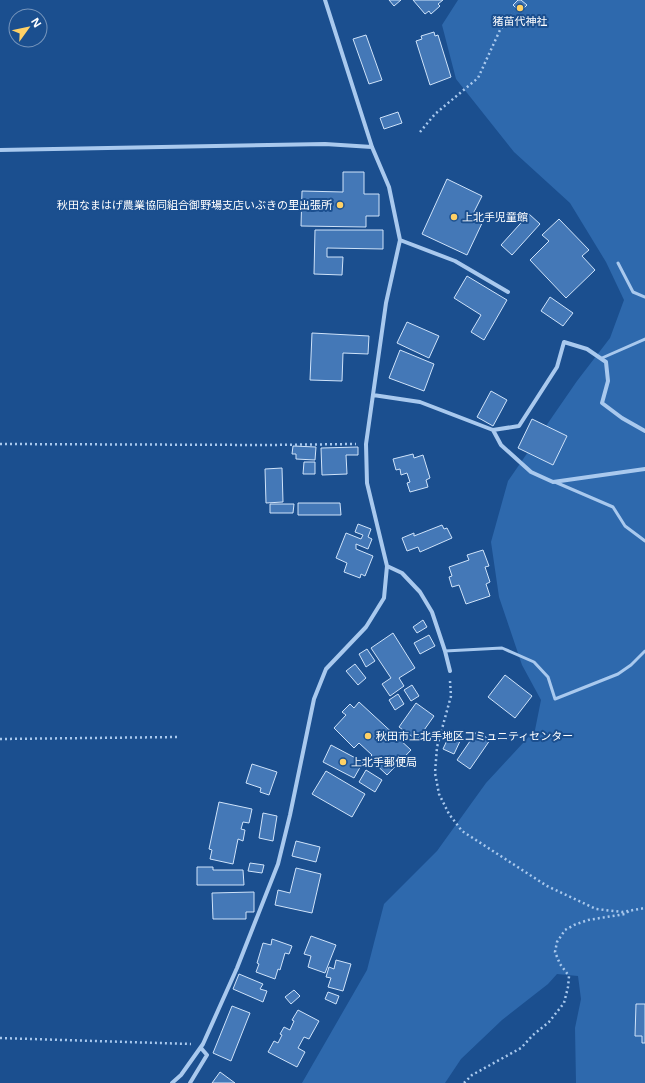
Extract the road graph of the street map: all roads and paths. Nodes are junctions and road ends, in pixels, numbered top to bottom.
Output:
1 (325, 0) edge
2 (514, 12) dead end
3 (420, 132) dead end
4 (372, 147) junction
5 (0, 150) edge
6 (400, 240) junction
7 (618, 262) dead end
8 (508, 292) dead end
9 (645, 297) edge
10 (645, 339) edge
11 (602, 358) junction
12 (373, 395) junction
13 (493, 430) junction
14 (645, 431) edge
15 (0, 444) edge
16 (366, 444) junction
17 (645, 469) edge
18 (553, 482) junction
19 (645, 541) edge
20 (387, 566) junction
21 (445, 651) junction
22 (645, 651) edge
23 (450, 671) joint
24 (180, 737) dead end
25 (0, 739) edge
26 (645, 908) edge
27 (630, 910) junction
28 (0, 1038) edge
29 (202, 1046) junction
30 (172, 1083) edge
31 (190, 1083) edge
32 (464, 1083) edge

1 - 4 street
2 - 3 path
4 - 5 street
4 - 6 street
6 - 8 street
6 - 12 street
7 - 9 lane
10 - 11 lane
11 - 13 street
11 - 14 street
12 - 13 street
12 - 16 street
13 - 18 street
15 - 16 path
16 - 20 street
17 - 18 street
18 - 19 lane
20 - 21 street
20 - 29 street
21 - 22 lane
21 - 23 street
23 - 27 path
24 - 25 path
26 - 27 path
27 - 32 path
28 - 29 path
29 - 30 street
29 - 31 street

